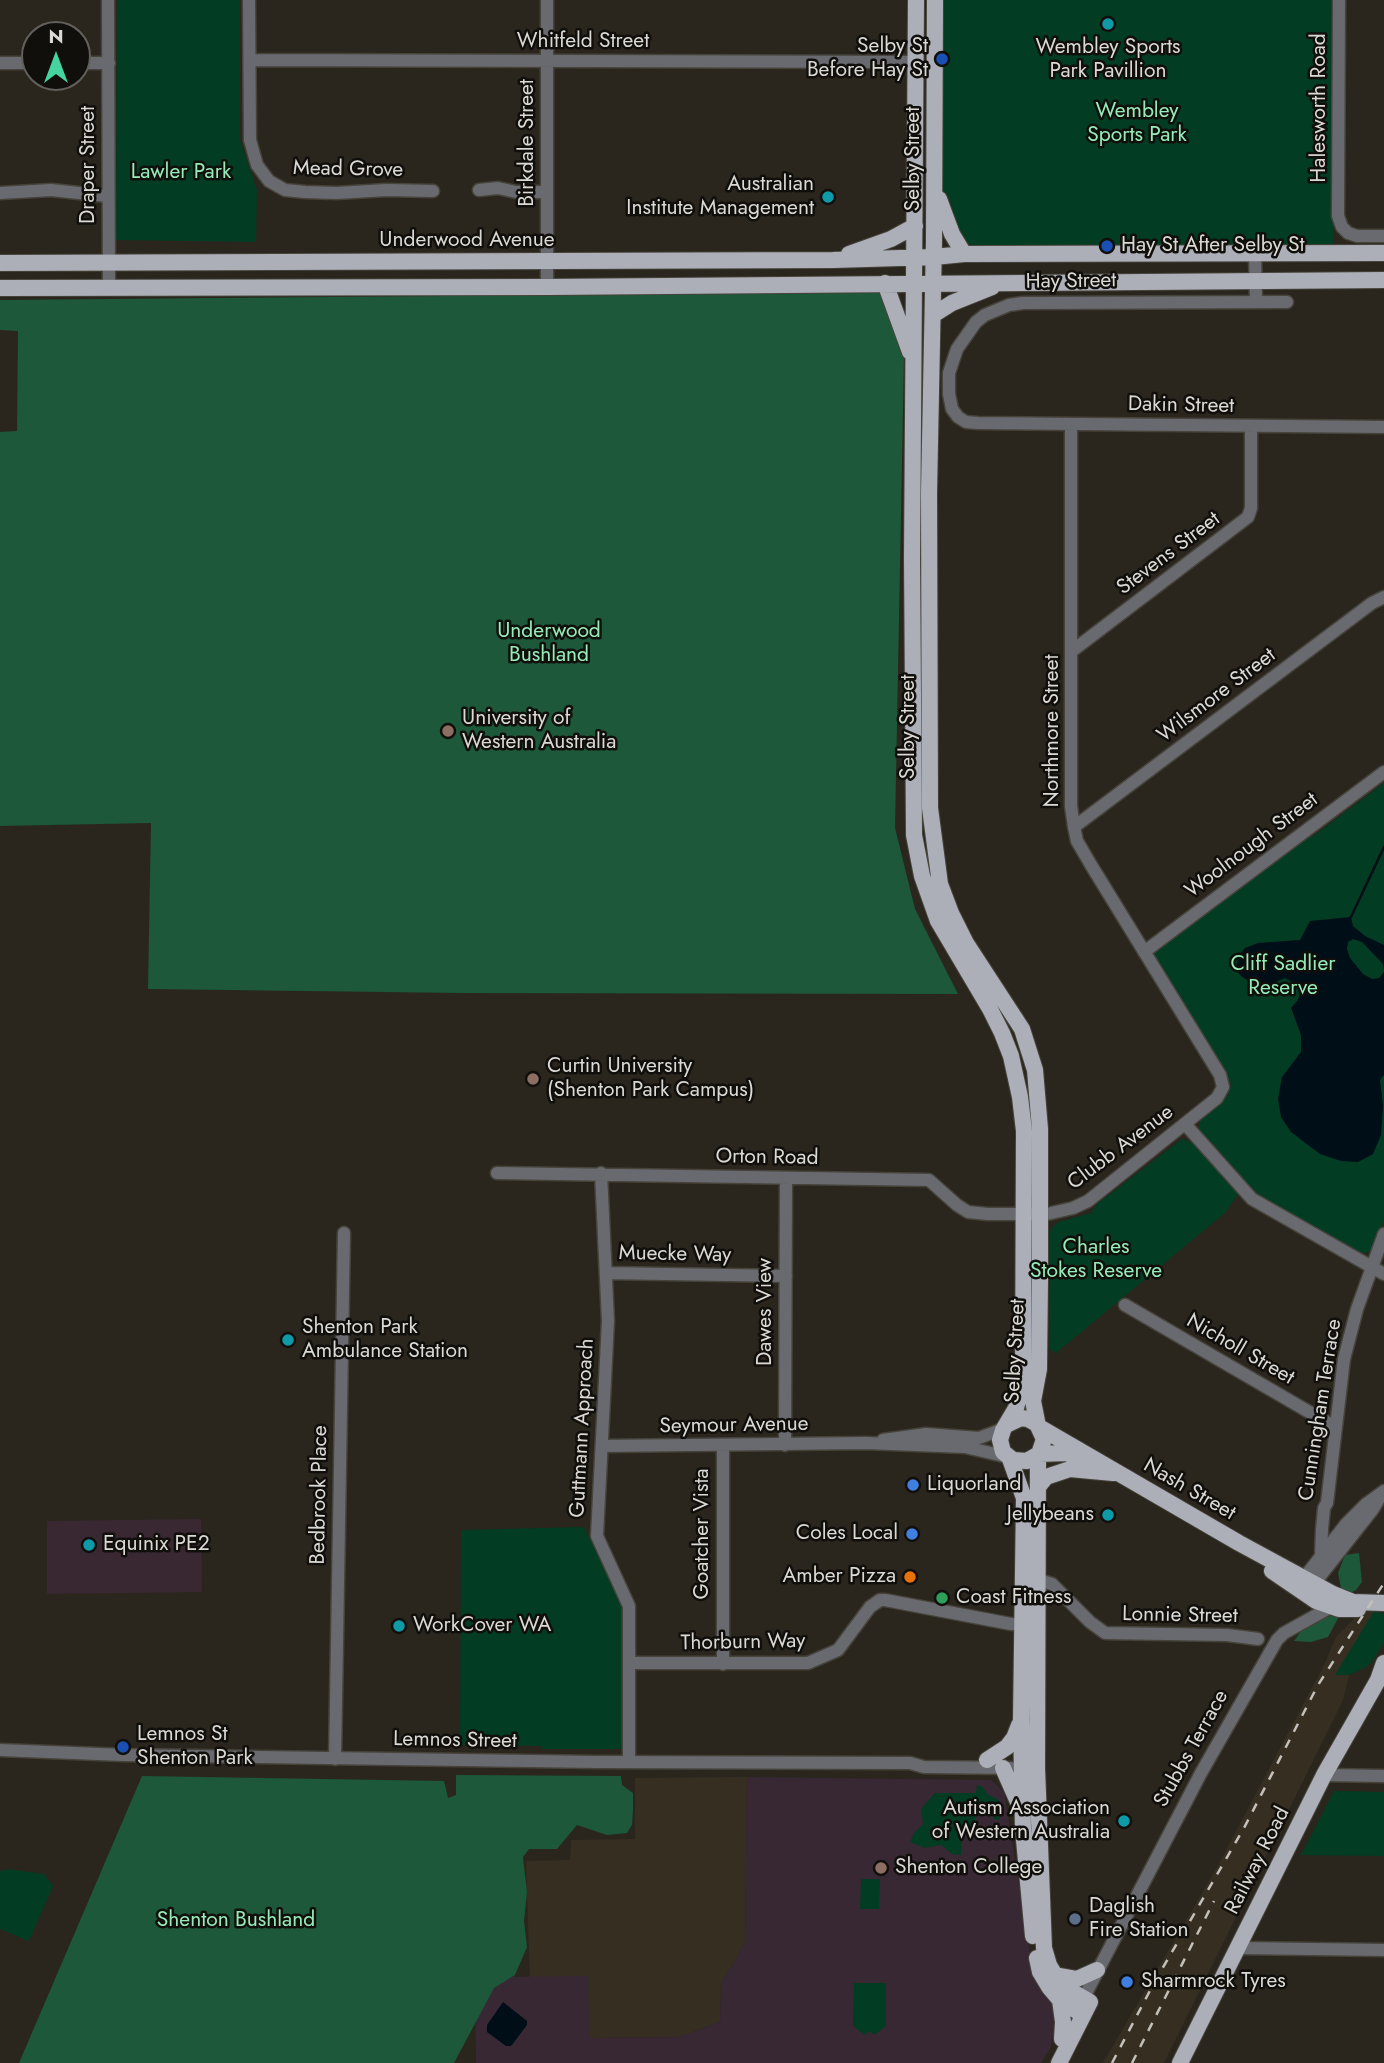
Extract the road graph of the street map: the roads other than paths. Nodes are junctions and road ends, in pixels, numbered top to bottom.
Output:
1 (108, 0) edge
2 (249, 0) edge
3 (547, 0) edge
4 (916, 0) edge
5 (935, 0) edge
6 (1339, 0) edge
7 (250, 60) junction
8 (547, 62) junction
9 (916, 62) junction
10 (0, 63) edge
11 (21, 63) edge
12 (91, 63) edge
13 (109, 63) junction
14 (935, 187) junction
15 (479, 190) dead end
16 (432, 191) dead end
17 (547, 192) junction
18 (0, 193) edge
19 (107, 196) junction
20 (915, 226) junction
21 (1384, 236) edge
22 (1255, 253) junction
23 (1384, 253) edge
24 (964, 254) junction
25 (934, 257) junction
26 (914, 258) junction
27 (833, 260) junction
28 (547, 261) junction
29 (0, 263) edge
30 (109, 263) junction
31 (1384, 280) edge
32 (1255, 281) junction
33 (885, 283) junction
34 (914, 283) junction
35 (933, 283) junction
36 (1000, 283) junction
37 (547, 287) junction
38 (0, 288) edge
39 (109, 288) junction
40 (1256, 302) junction
41 (1287, 302) dead end
42 (933, 314) junction
43 (914, 361) junction
44 (978, 423) joint
45 (1072, 424) junction
46 (1251, 426) junction
47 (1384, 427) edge
48 (921, 466) junction
49 (1384, 597) edge
50 (1072, 651) junction
51 (929, 652) junction
52 (912, 653) junction
53 (1384, 772) edge
54 (1074, 827) junction
55 (1144, 952) junction
56 (1035, 1070) junction
57 (1017, 1076) junction
58 (1223, 1082) joint
59 (1185, 1124) junction
60 (497, 1172) dead end
61 (601, 1173) junction
62 (786, 1178) junction
63 (1032, 1214) junction
64 (344, 1233) dead end
65 (1384, 1234) edge
66 (1372, 1267) junction
67 (606, 1273) junction
68 (1384, 1275) edge
69 (786, 1276) junction
70 (1125, 1305) dead end
71 (1039, 1426) junction
72 (1005, 1427) junction
73 (1335, 1427) junction
74 (866, 1443) junction
75 (785, 1445) junction
76 (602, 1446) junction
77 (723, 1446) junction
78 (1038, 1455) junction
79 (1009, 1458) junction
80 (1118, 1473) junction
81 (1038, 1487) junction
82 (1383, 1492) edge
83 (1325, 1560) junction
84 (1039, 1580) junction
85 (1306, 1587) junction
86 (1332, 1601) junction
87 (1384, 1603) edge
88 (1384, 1609) edge
89 (1288, 1621) dead end
90 (1021, 1624) junction
91 (1038, 1624) junction
92 (1258, 1639) dead end
93 (1277, 1640) junction
94 (629, 1663) junction
95 (1384, 1663) edge
96 (723, 1664) junction
97 (1381, 1677) edge
98 (1021, 1720) junction
99 (0, 1751) edge
100 (335, 1759) junction
101 (987, 1760) junction
102 (629, 1762) junction
103 (910, 1763) junction
104 (1030, 1764) junction
105 (1003, 1768) junction
106 (1324, 1775) junction
107 (1384, 1776) edge
108 (1023, 1829) junction
109 (1117, 1936) junction
110 (1238, 1948) junction
111 (1384, 1950) edge
112 (1097, 1970) junction
113 (1055, 1975) junction
114 (1060, 2000) junction
115 (1083, 2007) junction
116 (1062, 2039) junction
117 (1050, 2063) edge
118 (1059, 2063) edge
119 (1180, 2063) edge

1 - 13 street, Draper Street
2 - 7 street
3 - 8 street, Birkdale Street
4 - 9 main road, Selby Street
5 - 14 main road, Selby Street
6 - 21 street, Halesworth Road
7 - 8 street, Whitfeld Street
7 - 16 street, Mead Grove
8 - 9 street, Whitfeld Street
8 - 17 street, Birkdale Street
9 - 20 main road, Selby Street
10 - 11 street
12 - 13 street
13 - 19 street, Draper Street
14 - 24 main road
14 - 25 main road, Selby Street
15 - 17 street
17 - 28 street, Birkdale Street
18 - 19 street
19 - 30 street, Draper Street
20 - 26 main road, Selby Street
20 - 27 main road
22 - 23 main road, Hay Street
22 - 24 main road, Hay Street
22 - 32 street
24 - 25 main road, Hay Street
25 - 26 main road, Underwood Avenue
25 - 35 main road, Selby Street
26 - 27 main road, Underwood Avenue
26 - 34 main road, Selby Street
27 - 28 main road, Underwood Avenue
28 - 30 main road, Underwood Avenue
28 - 37 street, Birkdale Street
29 - 30 main road, Underwood Avenue
30 - 39 street, Draper Street
31 - 32 main road, Hay Street
32 - 36 main road, Hay Street
32 - 40 street
33 - 34 main road
33 - 37 main road
33 - 43 main road
34 - 35 main road
34 - 43 main road, Selby Street
35 - 36 main road, Hay Street
35 - 42 main road, Selby Street
36 - 42 main road
37 - 39 main road
38 - 39 main road
40 - 41 street, Hay Street
40 - 44 street, Hay Street
42 - 48 main road, Selby Street
43 - 48 main road, Selby Street
44 - 45 street, Dakin Street
45 - 46 street, Dakin Street
45 - 50 street, Northmore Street
46 - 47 street, Dakin Street
46 - 50 street, Stevens Street
48 - 51 main road, Selby Street
48 - 52 main road, Selby Street
49 - 54 street, Wilsmore Street
50 - 54 street, Northmore Street
51 - 52 main road
51 - 56 main road, Selby Street
52 - 57 main road, Selby Street
53 - 55 street, Woolnough Street
54 - 55 street, Northmore Street
55 - 58 street, Northmore Street
56 - 57 main road
56 - 63 main road, Selby Street
57 - 63 main road, Selby Street
58 - 59 street, Clubb Avenue
59 - 63 street, Clubb Avenue
59 - 66 street
60 - 61 street, Orton Road
61 - 62 street, Orton Road
61 - 67 street, Guttmann Approach
62 - 63 street, Orton Road
62 - 69 street, Dawes View
63 - 71 main road, Selby Street
63 - 72 main road, Selby Street
64 - 100 street, Bedbrook Place
65 - 66 street, Cunningham Terrace
66 - 68 street
66 - 73 street, Cunningham Terrace
67 - 69 street, Muecke Way
67 - 76 street, Guttmann Approach
69 - 75 street, Dawes View
70 - 73 street, Nicholl Street
71 - 72 main road
71 - 78 main road
71 - 80 main road, Nash Street
72 - 74 street, Seymour Avenue
72 - 79 main road
73 - 83 street, Cunningham Terrace
74 - 75 street, Seymour Avenue
74 - 79 street, Seymour Avenue
75 - 77 street, Seymour Avenue
76 - 77 street, Seymour Avenue
76 - 94 street, Guttmann Approach
77 - 96 street, Goatcher Vista
78 - 79 main road
78 - 80 main road, Nash Street
78 - 81 main road
79 - 90 main road
80 - 81 main road
80 - 85 main road, Nash Street
81 - 84 main road
82 - 83 street
83 - 85 street
83 - 86 street
84 - 91 main road
84 - 92 street, Lonnie Street
85 - 86 main road, Nash Street
86 - 87 main road, Nash Street
86 - 88 main road, Nash Street
86 - 93 street, Stubbs Terrace
89 - 93 street
90 - 91 street, Thorburn Way
90 - 96 street, Thorburn Way
90 - 98 main road
91 - 104 main road
93 - 109 street, Stubbs Terrace
94 - 96 street, Thorburn Way
94 - 102 street, Guttmann Approach
95 - 97 main road, Railway Road
97 - 106 main road, Railway Road
98 - 101 main road
98 - 104 main road
99 - 100 street, Lemnos Street
100 - 102 street, Lemnos Street
101 - 103 street, Lemnos Street
101 - 104 street, Lemnos Street
102 - 103 street, Lemnos Street
103 - 105 street, Lemnos Street
104 - 105 street, Lemnos Street
104 - 108 main road
104 - 113 main road
105 - 108 main road
106 - 107 street
106 - 110 main road, Railway Road
108 - 114 main road
109 - 112 street, Stubbs Terrace
109 - 115 street, Stubbs Terrace
110 - 111 street
110 - 119 main road, Railway Road
112 - 113 main road
112 - 115 street, Stubbs Terrace
113 - 115 main road
114 - 115 main road
114 - 116 main road
115 - 116 main road, Stubbs Terrace
115 - 118 main road, Stubbs Terrace
116 - 117 main road, Stubbs Terrace

